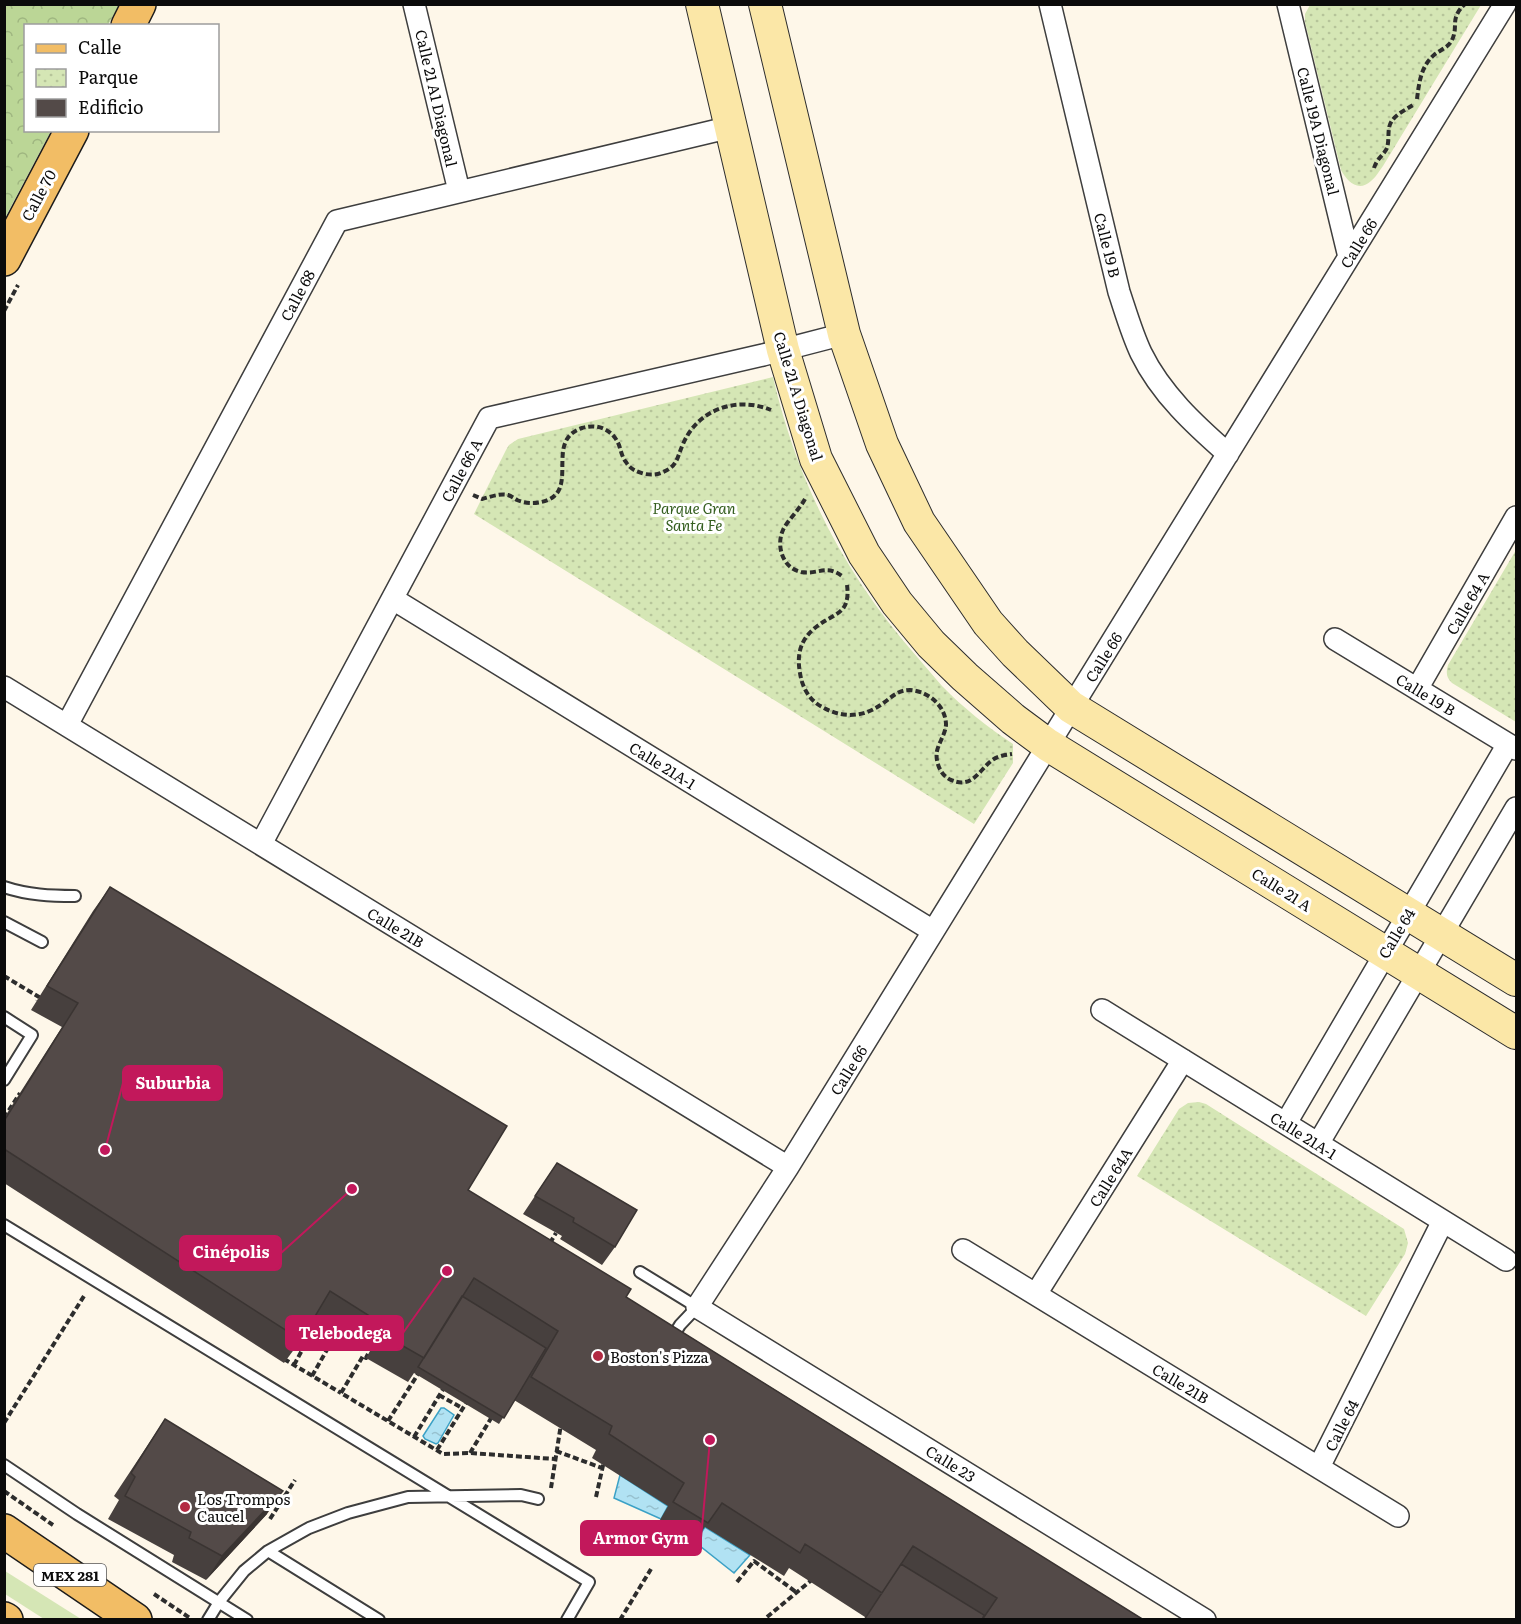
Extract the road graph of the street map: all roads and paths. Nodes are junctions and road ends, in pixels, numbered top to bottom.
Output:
1 (139, 4) edge
2 (414, 4) edge
3 (702, 4) edge
4 (765, 4) edge
5 (1050, 4) edge
6 (1288, 4) edge
7 (1465, 4) edge
8 (1505, 4) edge
9 (129, 24) edge
10 (731, 127) junction
11 (71, 132) edge
12 (1373, 174) dead end
13 (459, 191) junction
14 (1349, 257) junction
15 (4, 260) edge
16 (844, 334) junction
17 (783, 350) junction
18 (776, 412) dead end
19 (1228, 454) junction
20 (454, 484) junction
21 (805, 491) dead end
22 (1516, 517) edge
23 (393, 599) junction
24 (1335, 639) dead end
25 (4, 687) edge
26 (1417, 688) junction
27 (1071, 707) junction
28 (67, 725) junction
29 (1048, 745) junction
30 (1512, 747) edge
31 (1013, 754) dead end
32 (1516, 808) edge
33 (261, 844) junction
34 (4, 887) edge
35 (75, 896) dead end
36 (1408, 914) junction
37 (4, 922) edge
38 (933, 931) junction
39 (1442, 934) junction
40 (42, 942) dead end
41 (1385, 952) junction
42 (1419, 973) junction
43 (4, 976) edge
44 (1516, 980) edge
45 (35, 1004) dead end
46 (1102, 1010) dead end
47 (4, 1017) edge
48 (1516, 1033) edge
49 (1183, 1060) junction
50 (4, 1080) edge
51 (1286, 1123) junction
52 (1318, 1144) junction
53 (788, 1167) junction
54 (1443, 1221) junction
55 (4, 1225) edge
56 (556, 1233) dead end
57 (541, 1238) edge
58 (550, 1243) junction
59 (963, 1250) dead end
60 (544, 1251) edge
61 (1506, 1260) dead end
62 (640, 1272) dead end
63 (86, 1292) dead end
64 (1036, 1294) junction
65 (696, 1307) junction
66 (344, 1321) edge
67 (304, 1330) edge
68 (298, 1338) junction
69 (334, 1338) junction
70 (672, 1338) edge
71 (306, 1343) junction
72 (294, 1346) edge
73 (372, 1352) dead end
74 (290, 1353) edge
75 (276, 1354) dead end
76 (286, 1360) junction
77 (294, 1365) junction
78 (422, 1368) edge
79 (407, 1373) edge
80 (312, 1376) junction
81 (416, 1378) junction
82 (449, 1380) edge
83 (341, 1393) junction
84 (472, 1393) edge
85 (439, 1395) junction
86 (462, 1408) junction
87 (494, 1413) edge
88 (552, 1418) edge
89 (388, 1421) junction
90 (4, 1423) edge
91 (561, 1423) junction
92 (570, 1428) edge
93 (414, 1437) junction
94 (437, 1450) junction
95 (556, 1451) junction
96 (470, 1453) junction
97 (604, 1458) dead end
98 (555, 1459) junction
99 (4, 1465) edge
100 (1319, 1467) junction
101 (602, 1468) junction
102 (295, 1480) dead end
103 (550, 1489) dead end
104 (449, 1497) junction
105 (596, 1497) dead end
106 (538, 1499) dead end
107 (1398, 1516) dead end
108 (270, 1520) edge
109 (4, 1531) edge
110 (268, 1551) junction
111 (776, 1565) edge
112 (651, 1569) dead end
113 (806, 1572) edge
114 (770, 1573) junction
115 (737, 1582) dead end
116 (796, 1592) junction
117 (161, 1599) dead end
118 (219, 1602) junction
119 (767, 1617) dead end
120 (135, 1620) edge
121 (192, 1620) edge
122 (208, 1620) edge
123 (247, 1620) edge
124 (379, 1620) edge
125 (567, 1620) edge
126 (620, 1620) edge
127 (1205, 1620) edge

1 - 9 main road
2 - 13 street, Calle 21 A1 Diagonal
3 - 10 main road, Calle 21 A Diagonal
4 - 16 main road
5 - 19 street, Calle 19 B
6 - 14 street, Calle 19A Diagonal
7 - 12 path
8 - 14 street, Calle 66
10 - 13 street, Calle 68
10 - 17 main road, Calle 21 A Diagonal
11 - 15 main road, Calle 70
13 - 28 street, Calle 68
14 - 19 street, Calle 66
16 - 17 street, Calle 66 A
16 - 27 main road
17 - 20 street, Calle 66 A
17 - 29 main road, Calle 21 A Diagonal
18 - 20 path
19 - 27 street, Calle 66
20 - 23 street, Calle 66 A
21 - 31 path
22 - 26 street, Calle 64 A
23 - 33 street, Calle 66 A
23 - 38 street, Calle 21A-1
24 - 26 street, Calle 19 B
25 - 28 street, Calle 21B
26 - 30 street, Calle 19 B
27 - 29 street, Calle 66
27 - 36 main road
28 - 33 street, Calle 21B
29 - 38 street, Calle 66
29 - 41 main road, Calle 21 A
30 - 36 street, Calle 64
32 - 39 street
33 - 53 street, Calle 21B
34 - 35 lane
36 - 39 main road
36 - 41 street, Calle 64
37 - 40 lane
38 - 53 street, Calle 66
39 - 42 street
39 - 44 main road
41 - 42 main road, Calle 21 A
41 - 51 street, Calle 64
42 - 48 main road, Calle 21 A
42 - 52 street
43 - 45 path
46 - 49 street, Calle 21A-1
47 - 50 lane
49 - 51 street, Calle 21A-1
49 - 64 street, Calle 64A
51 - 52 street, Calle 21A-1
52 - 54 street, Calle 21A-1
53 - 65 street, Calle 66
54 - 61 street, Calle 21A-1
54 - 100 street, Calle 64
55 - 104 lane
56 - 58 path
57 - 58 path
58 - 60 path
59 - 64 street, Calle 21B
62 - 65 lane
63 - 90 path
64 - 100 street, Calle 21B
65 - 70 lane
65 - 127 street, Calle 23
66 - 69 path
67 - 68 path
68 - 71 path
68 - 72 path
69 - 71 path
69 - 80 path
71 - 77 path
73 - 83 path
74 - 76 path
75 - 76 path
76 - 77 path
77 - 80 path
78 - 81 path
79 - 81 path
80 - 83 path
81 - 89 path
82 - 85 path
83 - 89 path
84 - 86 path
85 - 86 path
85 - 93 path
86 - 94 path
87 - 96 path
88 - 91 path
89 - 93 path
91 - 92 path
91 - 95 path
93 - 94 path
94 - 96 path
95 - 98 path
95 - 101 path
96 - 98 path
97 - 101 path
98 - 103 path
99 - 118 lane
100 - 107 street, Calle 21B
101 - 105 path
102 - 108 path
104 - 106 lane
104 - 110 lane
104 - 125 lane
109 - 120 main road, MEX 281
110 - 118 lane
110 - 124 lane
111 - 114 path
112 - 126 path
113 - 116 path
114 - 115 path
114 - 116 path
116 - 119 path
117 - 121 path
118 - 122 lane
118 - 123 lane

